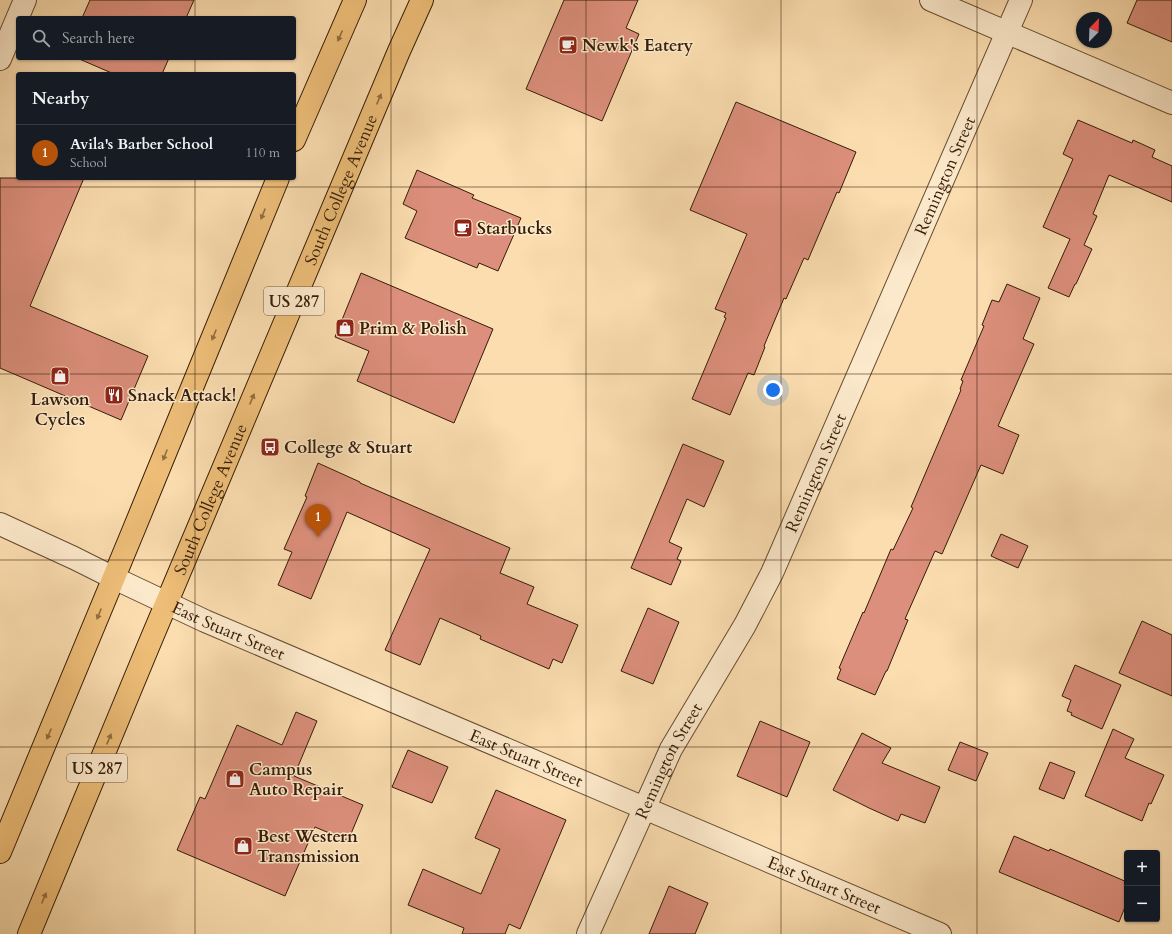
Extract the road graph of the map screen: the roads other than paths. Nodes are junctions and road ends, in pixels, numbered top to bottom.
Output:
1 (25, 0) edge
2 (355, 0) edge
3 (422, 0) edge
4 (931, 0) edge
5 (1021, 0) edge
6 (18, 16) edge
7 (16, 21) edge
8 (1007, 33) junction
9 (0, 59) edge
10 (1172, 103) edge
11 (296, 135) edge
12 (277, 180) edge
13 (0, 524) edge
14 (114, 578) junction
15 (167, 603) junction
16 (644, 808) junction
17 (0, 852) edge
18 (901, 926) edge
19 (29, 934) edge
20 (588, 934) edge
21 (940, 934) edge

1 - 6 street
2 -> 11 highway
15 -> 3 highway, South College Avenue / US 287
4 - 8 street
5 - 8 street, Remington Street
7 - 9 street
8 - 10 street
8 - 16 street, Remington Street
12 -> 14 highway, US 287
13 - 14 street, East Stuart Street
14 - 15 street, East Stuart Street
14 -> 17 highway, US 287
15 - 16 street, East Stuart Street
19 -> 15 highway, South College Avenue / US 287
16 - 18 street, East Stuart Street
16 - 20 street, Remington Street
18 - 21 street, East Stuart Street

